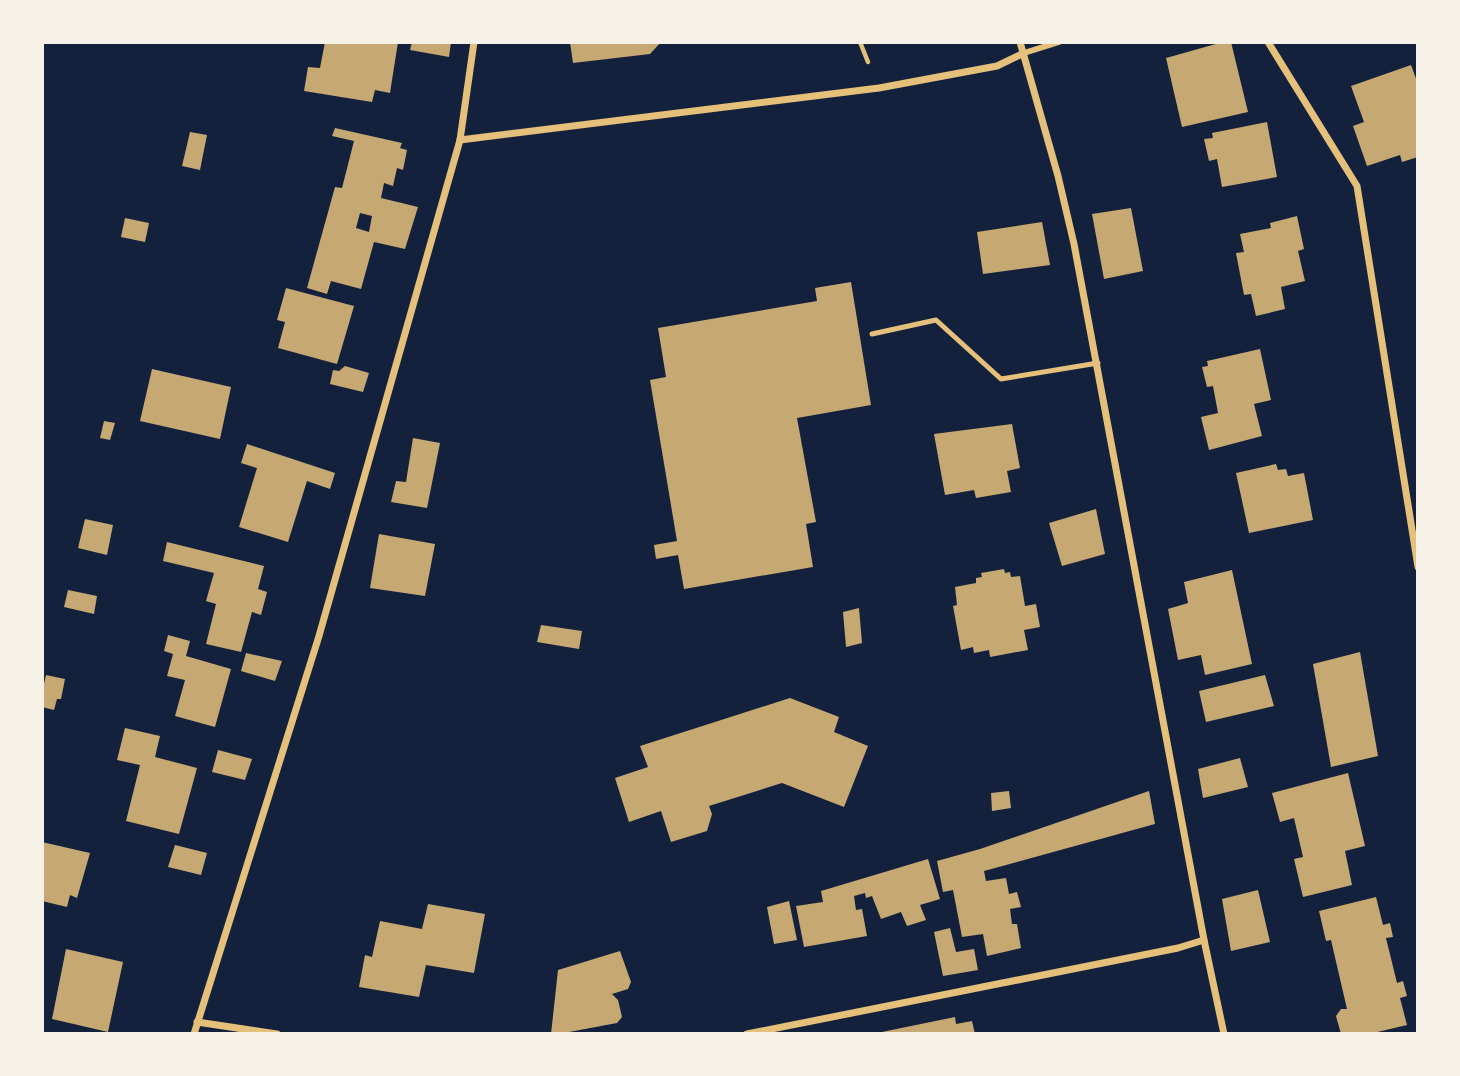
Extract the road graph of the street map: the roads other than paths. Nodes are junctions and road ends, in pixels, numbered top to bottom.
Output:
1 (474, 42) edge
2 (1020, 42) edge
3 (1059, 42) edge
4 (1268, 42) edge
5 (1024, 53) junction
6 (460, 140) junction
7 (872, 334) dead end
8 (1098, 363) junction
9 (1418, 566) edge
10 (1204, 940) junction
11 (197, 1022) junction
12 (194, 1034) edge
13 (277, 1034) edge
14 (747, 1034) edge
15 (1224, 1034) edge

1 - 6 street
2 - 5 street
3 - 5 street
4 - 9 street
5 - 6 street
5 - 8 street
6 - 11 street
7 - 8 lane
8 - 10 street
10 - 14 street
10 - 15 street
11 - 12 street
11 - 13 street

